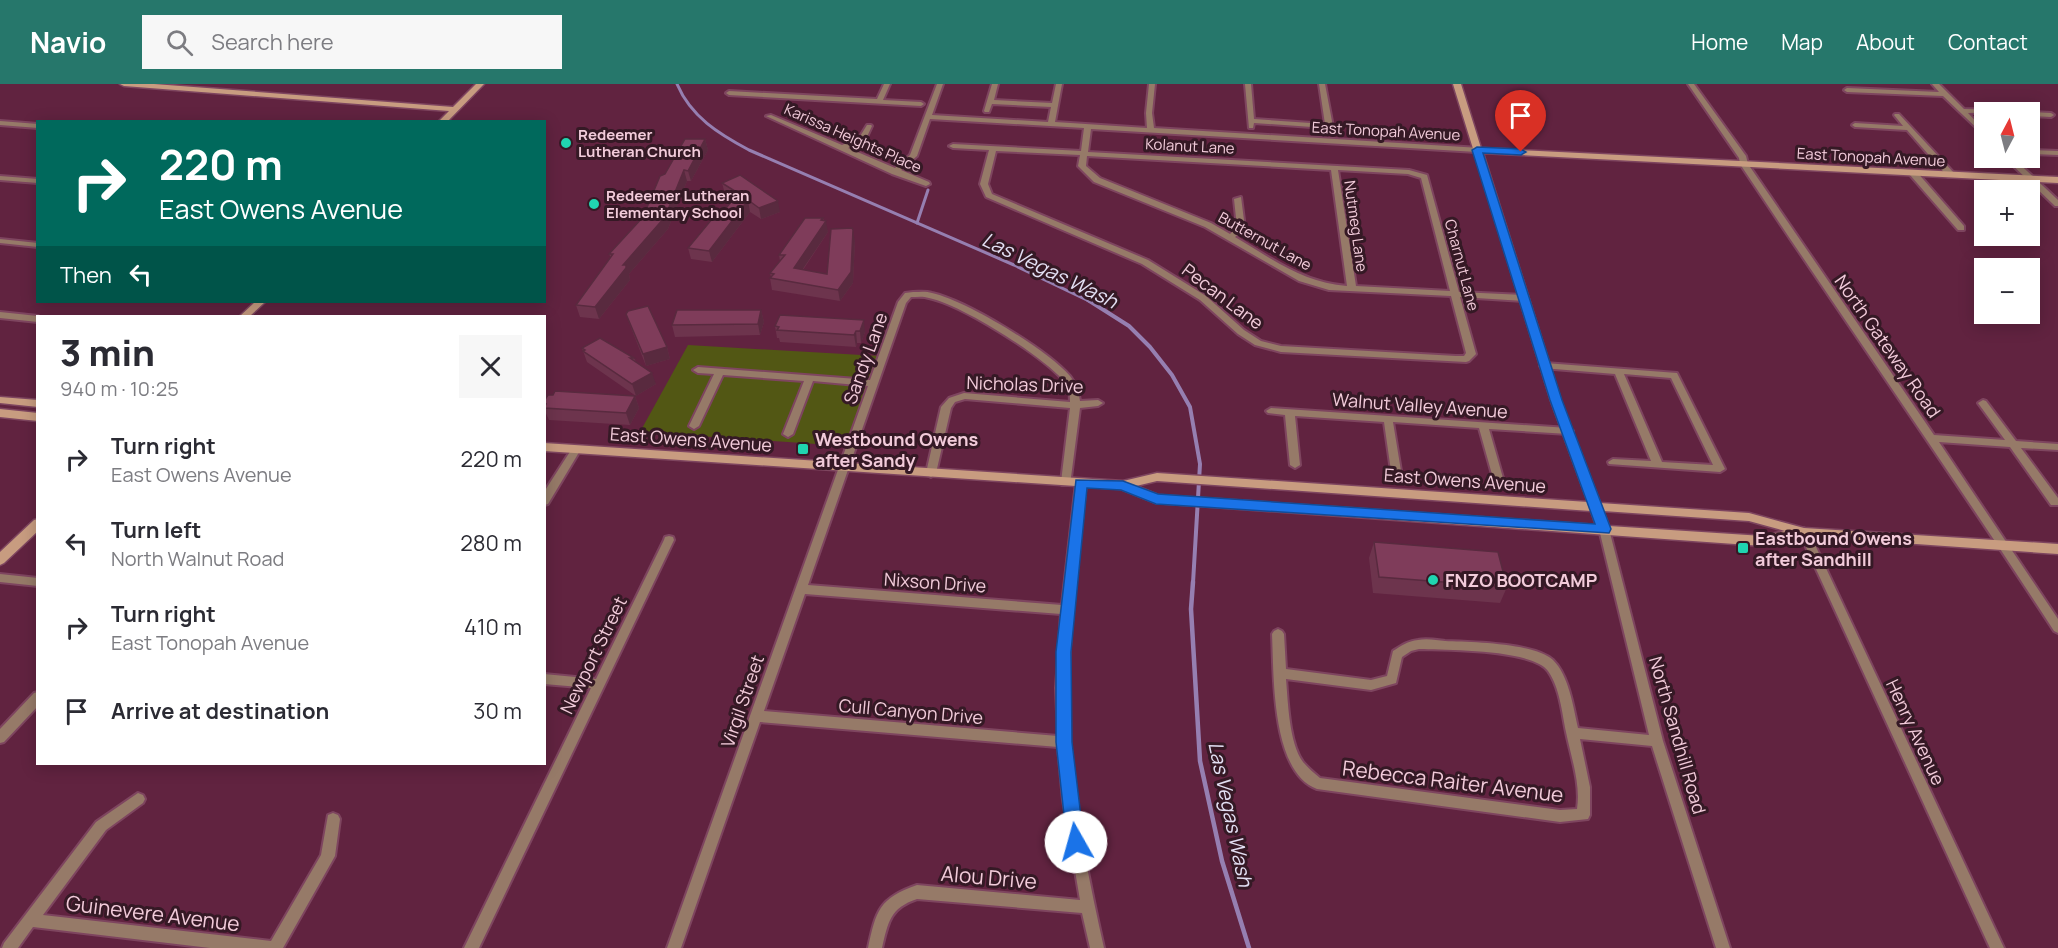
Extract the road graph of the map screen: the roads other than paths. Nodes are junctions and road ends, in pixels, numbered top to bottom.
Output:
1 (124, 84) edge
2 (480, 84) edge
3 (887, 84) edge
4 (940, 84) edge
5 (995, 84) edge
6 (1059, 84) edge
7 (1152, 84) edge
8 (1248, 84) edge
9 (1322, 84) edge
10 (1457, 84) edge
11 (1691, 84) edge
12 (1935, 84) edge
13 (1846, 90) dead end
14 (729, 93) dead end
15 (1945, 94) junction
16 (879, 102) junction
17 (990, 102) junction
18 (921, 105) dead end
19 (1055, 105) junction
20 (455, 109) junction
21 (987, 111) dead end
22 (1962, 111) junction
23 (1974, 111) edge
24 (2040, 114) edge
25 (1897, 115) dead end
26 (2051, 115) dead end
27 (769, 116) dead end
28 (929, 117) junction
29 (444, 120) edge
30 (1251, 121) junction
31 (0, 123) edge
32 (1974, 123) edge
33 (10, 124) junction
34 (1051, 124) junction
35 (1855, 125) dead end
36 (36, 126) edge
37 (869, 126) dead end
38 (1088, 126) junction
39 (1329, 126) junction
40 (1909, 128) junction
41 (1151, 130) junction
42 (0, 131) edge
43 (1251, 136) junction
44 (1331, 141) junction
45 (953, 146) dead end
46 (841, 148) junction
47 (993, 148) junction
48 (1477, 150) junction
49 (2040, 152) edge
50 (2058, 153) edge
51 (1083, 154) junction
52 (1744, 164) junction
53 (1334, 168) junction
54 (2020, 168) edge
55 (896, 172) junction
56 (1913, 173) junction
57 (1951, 175) junction
58 (1424, 177) joint
59 (0, 178) edge
60 (2031, 178) junction
61 (2058, 180) edge
62 (36, 181) edge
63 (926, 184) dead end
64 (1238, 199) dead end
65 (2058, 204) edge
66 (1961, 228) dead end
67 (1231, 237) junction
68 (0, 241) edge
69 (36, 244) edge
70 (1352, 288) junction
71 (1457, 294) junction
72 (1524, 298) junction
73 (259, 303) edge
74 (0, 315) edge
75 (246, 315) edge
76 (36, 319) edge
77 (1466, 359) joint
78 (1545, 366) junction
79 (698, 370) dead end
80 (1618, 371) junction
81 (719, 373) junction
82 (809, 379) junction
83 (874, 384) junction
84 (0, 400) edge
85 (1098, 403) dead end
86 (1983, 403) dead end
87 (36, 404) edge
88 (1074, 405) junction
89 (1271, 411) dead end
90 (0, 413) edge
91 (1290, 413) junction
92 (36, 417) edge
93 (1388, 419) junction
94 (694, 426) dead end
95 (1484, 426) junction
96 (1568, 431) junction
97 (788, 434) dead end
98 (1932, 438) junction
99 (2013, 444) junction
100 (546, 447) edge
101 (2058, 447) edge
102 (576, 449) junction
103 (1613, 462) dead end
104 (1295, 465) dead end
105 (1658, 465) junction
106 (844, 467) junction
107 (1396, 471) dead end
108 (931, 473) junction
109 (1498, 478) dead end
110 (1066, 482) junction
111 (1081, 483) junction
112 (1123, 485) junction
113 (546, 498) edge
114 (2055, 502) dead end
115 (1596, 507) junction
116 (36, 523) edge
117 (1604, 529) junction
118 (1804, 532) junction
119 (669, 540) dead end
120 (2005, 546) junction
121 (2058, 549) edge
122 (0, 560) edge
123 (0, 578) edge
124 (36, 582) edge
125 (800, 590) junction
126 (1068, 610) junction
127 (2058, 628) edge
128 (1278, 634) dead end
129 (1280, 673) junction
130 (546, 679) edge
131 (599, 684) junction
132 (36, 699) edge
133 (756, 716) junction
134 (7, 722) edge
135 (1572, 733) junction
136 (0, 738) edge
137 (1658, 741) junction
138 (1064, 742) junction
139 (138, 799) dead end
140 (333, 819) dead end
141 (1088, 907) junction
142 (30, 920) junction
143 (9, 948) edge
144 (273, 948) edge
145 (471, 948) edge
146 (674, 948) edge
147 (875, 948) edge
148 (1097, 948) edge
149 (1723, 948) edge
150 (1997, 948) edge

1 - 20 main road
2 - 20 main road
3 - 16 street
4 - 28 street
5 - 17 street
6 - 19 street
7 - 41 street
8 - 30 street
9 - 39 street
10 - 48 main road
11 - 52 street, North Gateway Road
12 - 15 street
13 - 15 street
14 - 16 street
15 - 22 street
16 - 18 street
17 - 19 street
17 - 21 street
19 - 34 street
20 - 29 main road
22 - 23 street
22 - 32 street
24 - 26 street
25 - 40 street
27 - 46 street, Karissa Heights Place
28 - 34 street, East Tonopah Avenue
28 - 55 street
30 - 39 street
30 - 43 street
31 - 33 street
33 - 36 street
33 - 42 street
34 - 38 street, East Tonopah Avenue
35 - 40 street
37 - 46 street
38 - 41 street, East Tonopah Avenue
38 - 51 street
39 - 44 street
40 - 57 street
41 - 43 street, East Tonopah Avenue
43 - 44 street, East Tonopah Avenue
44 - 48 street, East Tonopah Avenue
45 - 47 street, Kolanut Lane
46 - 55 street, Karissa Heights Place
47 - 51 street, Kolanut Lane
47 - 77 street, Pecan Lane
48 - 52 main road, East Tonopah Avenue
48 - 72 main road
49 - 50 street
51 - 53 street, Kolanut Lane
51 - 67 street, Butternut Lane
52 - 56 main road, East Tonopah Avenue
52 - 98 street, North Gateway Road
53 - 58 street, Kolanut Lane
53 - 70 street, Nutmeg Lane
54 - 60 street
55 - 63 street, Karissa Heights Place
56 - 57 main road, East Tonopah Avenue
56 - 66 street
57 - 60 main road, East Tonopah Avenue
58 - 71 street, Charnut Lane
59 - 62 street
60 - 61 main road, East Tonopah Avenue
60 - 65 street
64 - 67 street
67 - 70 street, Butternut Lane
68 - 69 street
70 - 71 street, Butternut Lane
71 - 72 street, Butternut Lane
71 - 77 street, Charnut Lane
72 - 78 main road
73 - 75 main road
74 - 76 street
78 - 80 street
78 - 96 main road
79 - 81 street
80 - 105 street
80 - 105 street
81 - 82 street
81 - 94 street
82 - 83 street
82 - 97 street
83 - 88 street, Sandy Lane
83 - 106 street, Sandy Lane
84 - 87 main road
85 - 88 street, Nicholas Drive
86 - 99 street
88 - 108 street, Nicholas Drive
88 - 110 street
89 - 91 street, Walnut Valley Avenue
90 - 92 main road
91 - 93 street, Walnut Valley Avenue
91 - 104 street
93 - 95 street, Walnut Valley Avenue
93 - 107 street
95 - 96 street, Walnut Valley Avenue
95 - 109 street
96 - 115 main road
98 - 99 street
98 - 120 street, North Gateway Road
99 - 101 street
99 - 114 street
100 - 102 main road, East Owens Avenue
102 - 106 main road, East Owens Avenue
102 - 113 street
103 - 105 street
106 - 108 main road, East Owens Avenue
106 - 125 street, Virgil Street
108 - 110 main road, East Owens Avenue
110 - 111 main road, East Owens Avenue
111 - 112 main road, East Owens Avenue
111 - 126 street
112 - 115 main road, East Owens Avenue
112 - 117 main road, East Owens Avenue
115 - 117 main road
115 - 118 main road, East Owens Avenue
116 - 122 main road
117 - 118 main road, East Owens Avenue
117 - 137 street, North Sandhill Road
118 - 120 main road, East Owens Avenue
118 - 150 street, Henry Avenue
119 - 131 street, Newport Street
120 - 121 main road, East Owens Avenue
120 - 127 street, North Gateway Road
123 - 124 street
125 - 126 street, Nixson Drive
125 - 133 street, Virgil Street
126 - 138 street
128 - 129 street
129 - 135 street
129 - 135 street, Rebecca Raiter Avenue
130 - 131 street
131 - 145 street, Newport Street
132 - 134 street
133 - 138 street, Cull Canyon Drive
133 - 146 street, Virgil Street
134 - 136 street
135 - 137 street
137 - 149 street, North Sandhill Road
138 - 141 street
139 - 142 street
140 - 144 street
141 - 147 street, Alou Drive
141 - 148 street
142 - 143 street
142 - 144 street, Guinevere Avenue

